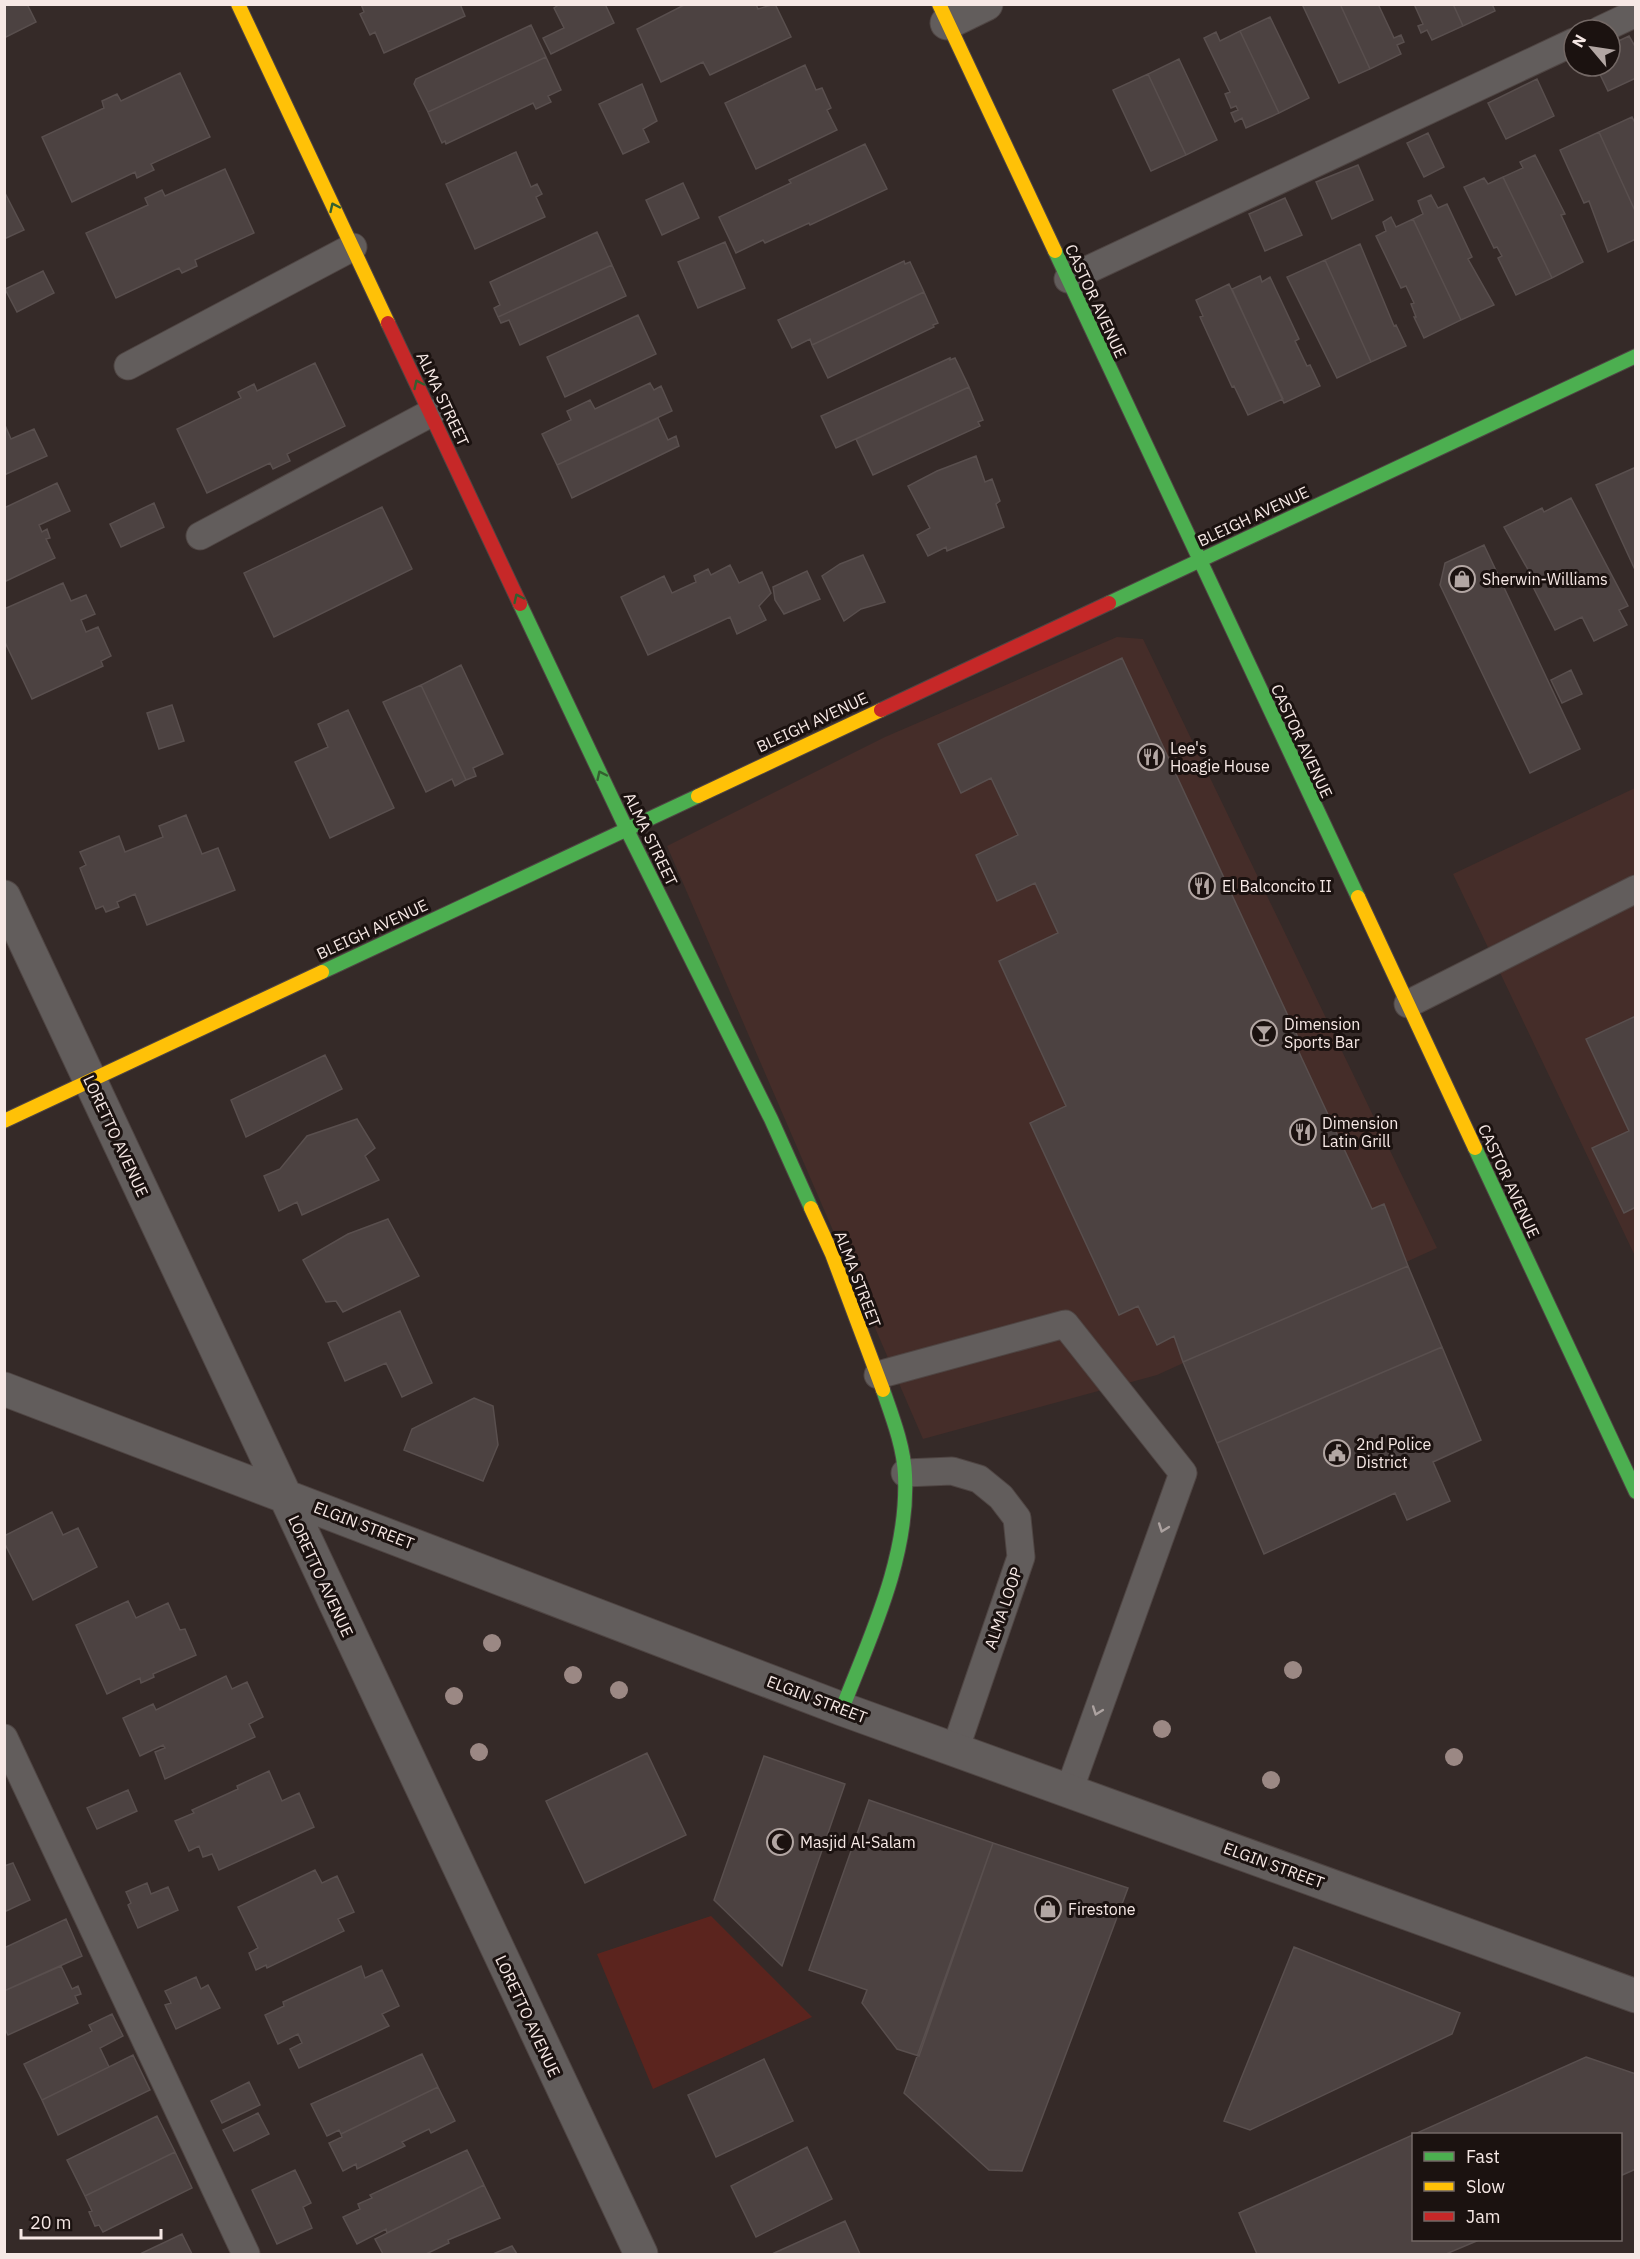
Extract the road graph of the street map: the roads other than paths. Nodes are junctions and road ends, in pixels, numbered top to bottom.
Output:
1 (238, 4) edge
2 (986, 4) edge
3 (943, 14) edge
4 (1562, 48) edge
5 (353, 247) junction
6 (1068, 279) junction
7 (1635, 356) edge
8 (128, 366) dead end
9 (431, 412) junction
10 (200, 536) dead end
11 (1198, 560) junction
12 (626, 828) junction
13 (1635, 889) edge
14 (4, 897) edge
15 (1408, 1004) junction
16 (90, 1081) junction
17 (4, 1121) edge
18 (878, 1375) junction
19 (4, 1389) edge
20 (905, 1473) junction
21 (1635, 1492) edge
22 (282, 1493) junction
23 (842, 1709) junction
24 (4, 1738) edge
25 (954, 1750) junction
26 (1069, 1791) junction
27 (1635, 1996) edge
28 (246, 2254) edge
29 (640, 2254) edge

5 -> 1 street, ALMA STREET
2 - 3 street
3 - 6 street, CASTOR AVENUE
4 - 6 lane
5 - 8 lane
9 -> 5 street, ALMA STREET
6 - 11 street, CASTOR AVENUE
7 - 11 street, BLEIGH AVENUE
9 - 10 lane
12 -> 9 street, ALMA STREET
11 - 12 street, BLEIGH AVENUE
11 - 15 street, CASTOR AVENUE
12 - 16 street, BLEIGH AVENUE
12 - 18 street, ALMA STREET
13 - 15 lane
14 - 16 street, LORETTO AVENUE
15 - 21 street, CASTOR AVENUE
16 - 17 street, BLEIGH AVENUE
16 - 22 street, LORETTO AVENUE
18 - 20 street, ALMA STREET
18 -> 26 lane
19 - 22 street, ELGIN STREET
20 - 23 street, ALMA STREET
20 - 25 lane, ALMA LOOP
22 - 23 street, ELGIN STREET
22 - 29 street, LORETTO AVENUE
23 - 25 street, ELGIN STREET
24 - 28 lane
25 - 26 street, ELGIN STREET
26 - 27 street, ELGIN STREET

